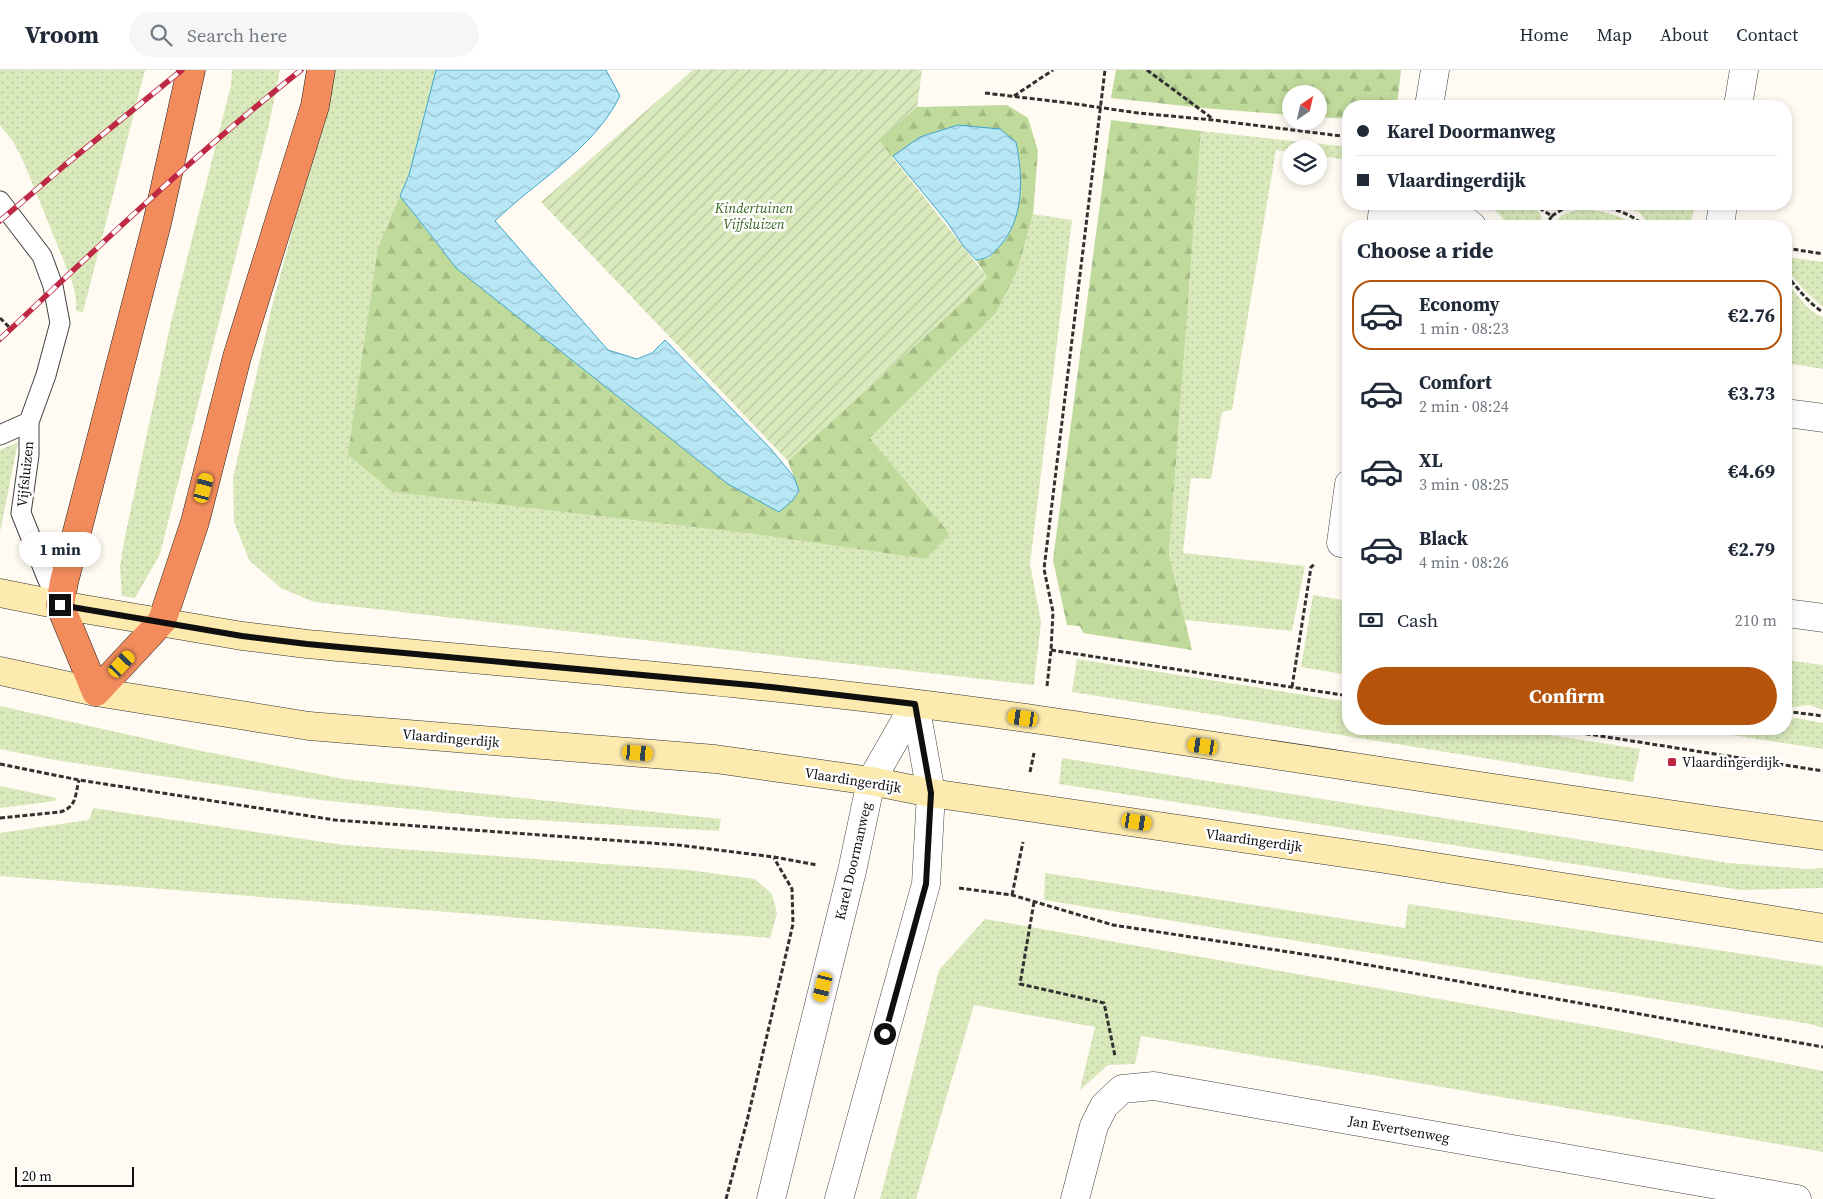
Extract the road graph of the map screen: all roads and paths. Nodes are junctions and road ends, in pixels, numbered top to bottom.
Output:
1 (191, 70) edge
2 (321, 70) edge
3 (1053, 70) edge
4 (1105, 70) edge
5 (1147, 70) edge
6 (1435, 70) edge
7 (1744, 70) edge
8 (985, 93) dead end
9 (1014, 96) junction
10 (1430, 100) edge
11 (1739, 100) edge
12 (1100, 108) junction
13 (1213, 120) junction
14 (1342, 136) edge
15 (0, 201) edge
16 (1425, 210) edge
17 (1542, 210) edge
18 (1561, 210) edge
19 (1614, 210) edge
20 (1552, 216) junction
21 (1460, 220) edge
22 (1549, 220) edge
23 (1636, 220) edge
24 (1792, 249) edge
25 (1823, 254) edge
26 (1792, 281) edge
27 (1823, 312) edge
28 (0, 318) edge
29 (11, 329) dead end
30 (1792, 414) edge
31 (1823, 418) edge
32 (29, 422) junction
33 (0, 435) edge
34 (1342, 546) edge
35 (0, 581) edge
36 (0, 593) edge
37 (60, 605) junction
38 (1792, 614) edge
39 (1823, 618) edge
40 (162, 621) junction
41 (0, 671) edge
42 (1292, 687) junction
43 (96, 692) junction
44 (1342, 695) edge
45 (915, 704) junction
46 (1792, 712) edge
47 (1823, 716) edge
48 (1594, 735) edge
49 (0, 764) edge
50 (1823, 771) edge
51 (79, 780) junction
52 (871, 781) junction
53 (931, 793) junction
54 (0, 818) edge
55 (1823, 836) edge
56 (1012, 895) dead end
57 (1034, 902) junction
58 (1823, 928) edge
59 (1823, 1046) edge
60 (1122, 1089) junction
61 (1769, 1197) edge
62 (726, 1199) edge
63 (771, 1199) edge
64 (838, 1199) edge
65 (1075, 1199) edge
66 (1797, 1199) edge

1 - 37 highway
2 - 40 highway
3 - 9 path
4 - 12 path
5 - 13 path
6 - 10 street
7 - 11 street
8 - 9 path
9 - 12 path
12 - 13 path
12 - 42 path
13 - 14 path
15 - 32 lane, Vijfsluizen
16 - 21 street
17 - 20 path
18 - 20 path
19 - 23 path
20 - 22 path
24 - 25 path
26 - 27 path
28 - 29 path
30 - 31 street
32 - 33 lane, Vijfsluizen
32 - 37 lane, Vijfsluizen
34 - 42 path
35 - 37 lane
36 - 37 main road
37 - 40 main road
37 - 43 highway
38 - 39 street
40 - 43 highway
40 - 45 main road
41 - 43 main road, Vlaardingerdijk
42 - 44 path
43 - 52 main road, Vlaardingerdijk
45 - 52 street, Karel Doormanweg
45 - 53 street
45 - 55 main road
46 - 47 path
48 - 50 path
49 - 51 path
51 - 54 path
51 - 62 path
52 - 53 main road, Vlaardingerdijk
52 - 63 street, Karel Doormanweg
53 - 58 main road, Vlaardingerdijk
53 - 64 street
56 - 57 path
57 - 59 path
57 - 60 path
60 - 61 street, Jan Evertsenweg
60 - 65 street
61 - 66 street, Jan Evertsenweg

